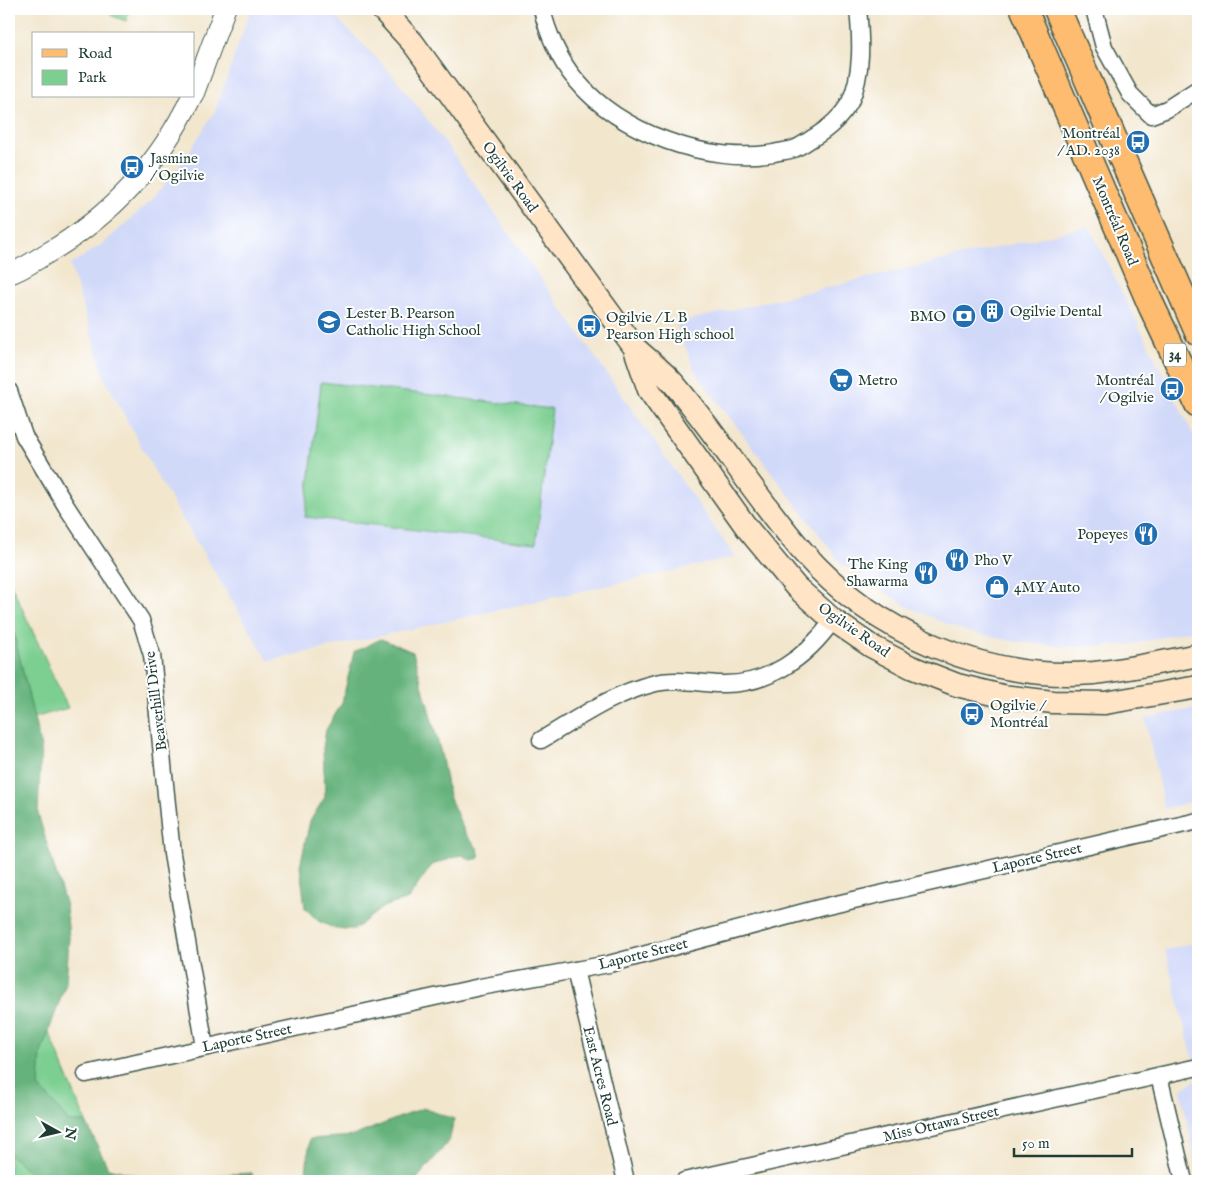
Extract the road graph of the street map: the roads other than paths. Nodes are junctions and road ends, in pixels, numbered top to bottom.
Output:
1 (225, 9) edge
2 (382, 9) edge
3 (542, 9) edge
4 (858, 9) edge
5 (1024, 9) edge
6 (1057, 9) edge
7 (1094, 9) edge
8 (1198, 89) edge
9 (195, 90) edge
10 (191, 98) edge
11 (9, 274) edge
12 (1182, 297) junction
13 (1152, 307) junction
14 (1198, 332) edge
15 (635, 348) junction
16 (9, 390) edge
17 (1198, 404) edge
18 (834, 620) junction
19 (1198, 655) edge
20 (1198, 686) edge
21 (541, 740) dead end
22 (1198, 821) edge
23 (575, 970) junction
24 (204, 1047) junction
25 (1198, 1067) edge
26 (86, 1074) dead end
27 (1159, 1076) junction
28 (626, 1181) edge
29 (684, 1181) edge
30 (1184, 1181) edge

1 - 9 street
2 - 15 main road, Ogilvie Road
3 - 4 street
5 - 13 main road, Montréal Road / 34
6 - 12 main road, Montréal Road / 34
7 - 8 street
10 - 11 street
12 - 13 main road
12 - 14 main road, Montréal Road / 34
13 - 17 main road, Montréal Road / 34
15 - 18 main road, Ogilvie Road
15 - 19 main road, Ogilvie Road
16 - 24 street, Beaverhill Drive
18 - 20 main road, Ogilvie Road
18 - 21 street
22 - 23 street, Laporte Street
23 - 24 street, Laporte Street
23 - 28 street, East Acres Road
24 - 26 street, Laporte Street
25 - 27 street, Miss Ottawa Street
27 - 29 street, Miss Ottawa Street
27 - 30 street

